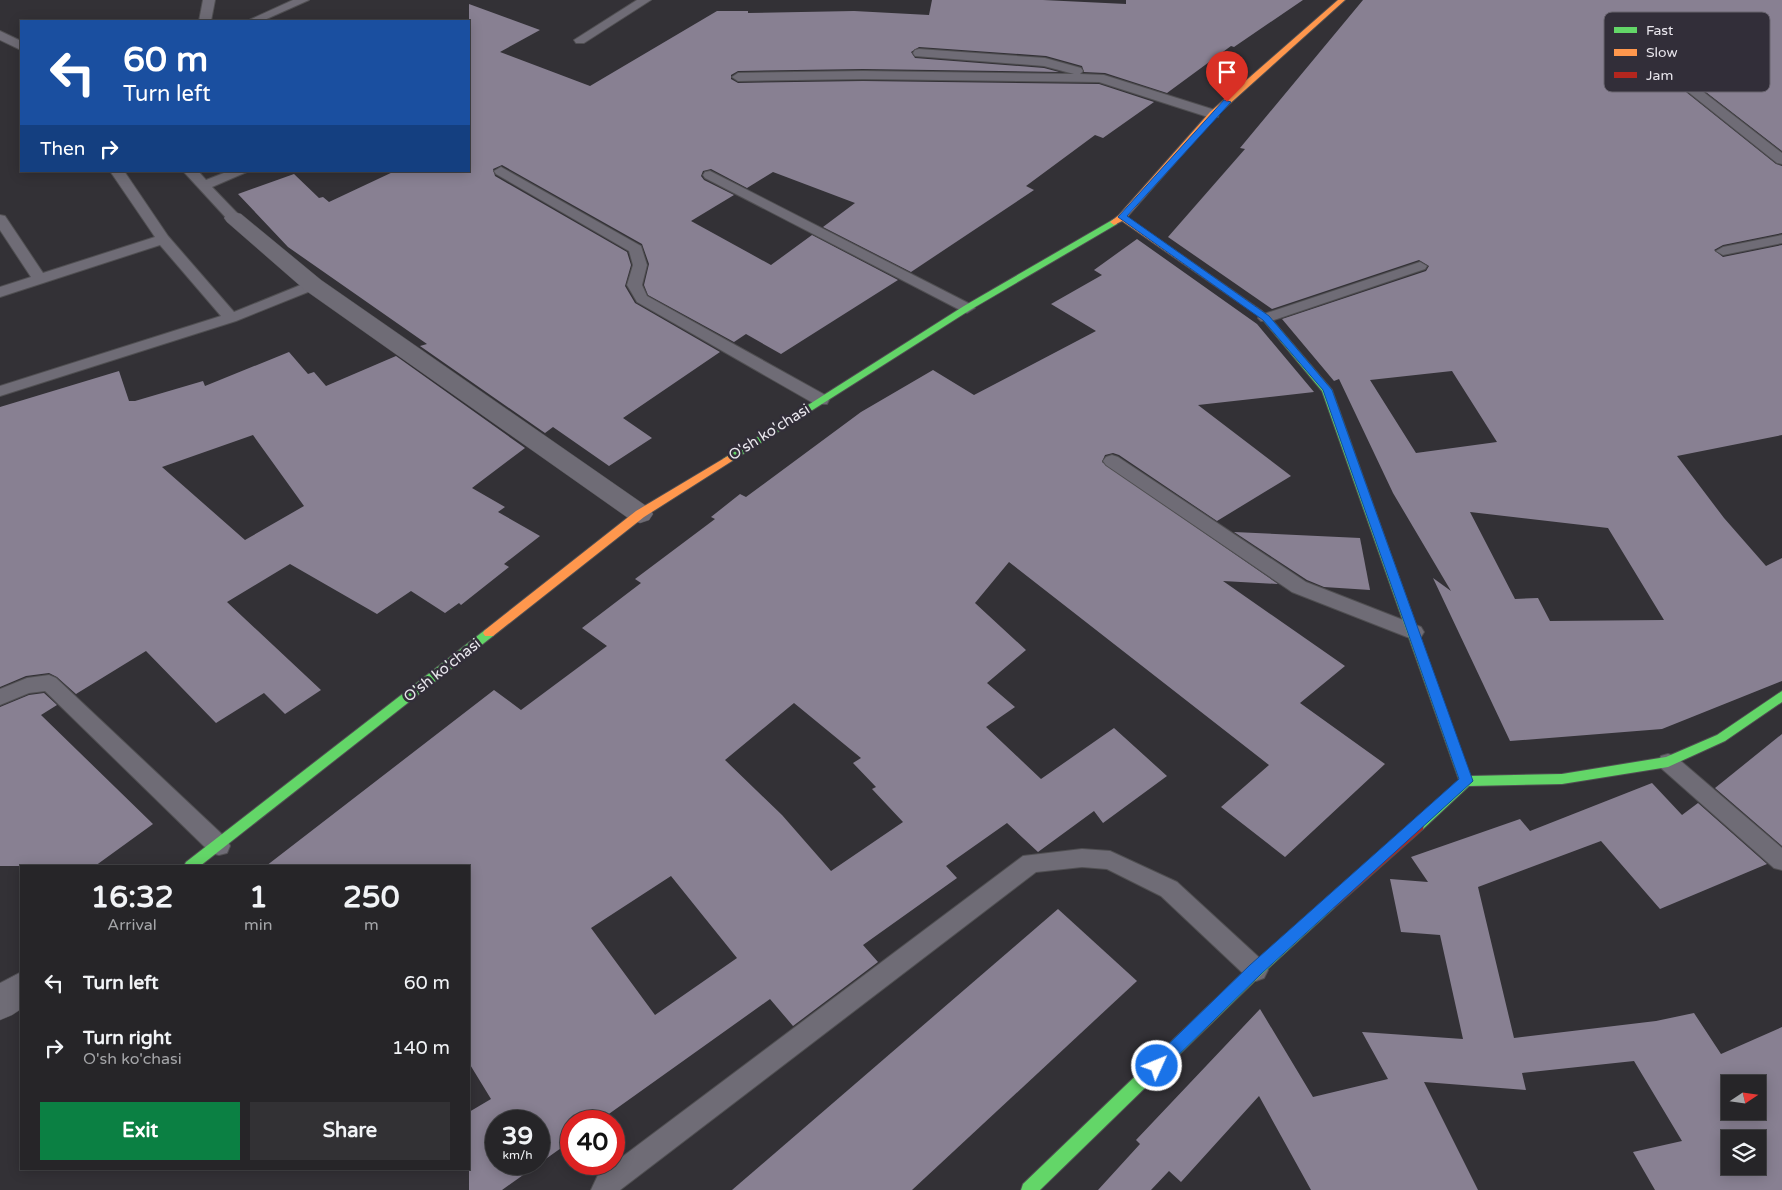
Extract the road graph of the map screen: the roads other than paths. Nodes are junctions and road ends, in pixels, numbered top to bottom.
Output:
1 (208, 0) edge
2 (303, 0) edge
3 (645, 0) edge
4 (1342, 0) edge
5 (205, 20) edge
6 (255, 20) edge
7 (0, 35) edge
8 (580, 40) dead end
9 (20, 45) edge
10 (919, 53) dead end
11 (738, 77) dead end
12 (1100, 78) junction
13 (1696, 92) edge
14 (1213, 114) junction
15 (1782, 160) edge
16 (118, 172) edge
17 (191, 172) edge
18 (239, 172) edge
19 (500, 172) dead end
20 (710, 175) dead end
21 (204, 185) junction
22 (1122, 217) junction
23 (234, 218) joint
24 (0, 219) edge
25 (163, 239) junction
26 (1782, 239) edge
27 (1723, 251) dead end
28 (1420, 266) dead end
29 (40, 279) junction
30 (313, 286) junction
31 (0, 292) edge
32 (967, 308) junction
33 (231, 318) junction
34 (1266, 318) junction
35 (0, 391) edge
36 (821, 400) junction
37 (1112, 461) dead end
38 (640, 514) junction
39 (1414, 632) junction
40 (1782, 696) edge
41 (0, 697) edge
42 (1668, 762) junction
43 (1466, 781) junction
44 (219, 846) junction
45 (1782, 861) edge
46 (192, 865) edge
47 (1256, 970) junction
48 (20, 989) edge
49 (0, 1004) edge
50 (604, 1190) edge
51 (1029, 1190) edge

1 - 5 lane
2 - 6 lane
3 - 8 lane
4 - 14 street, O'sh ko'chasi
7 - 9 lane
10 - 12 lane
11 - 12 lane
12 - 14 lane
13 - 15 lane
14 - 22 street, O'sh ko'chasi
16 - 25 lane
17 - 21 lane
18 - 21 lane
19 - 36 lane
20 - 32 lane
21 - 23 lane
22 - 32 street, O'sh ko'chasi
22 - 34 street
23 - 30 street
24 - 29 lane
25 - 29 lane
25 - 33 lane
26 - 27 lane
28 - 34 lane
29 - 31 lane
30 - 33 lane
30 - 38 street
32 - 36 street, O'sh ko'chasi
33 - 35 lane
34 - 39 street
36 - 38 street, O'sh ko'chasi
37 - 39 lane
38 - 44 street, O'sh ko'chasi
39 - 43 street
40 - 42 street
41 - 44 lane
42 - 43 street
42 - 45 lane
43 - 47 street
44 - 46 street, O'sh ko'chasi
47 - 50 lane
47 - 51 street
48 - 49 street

